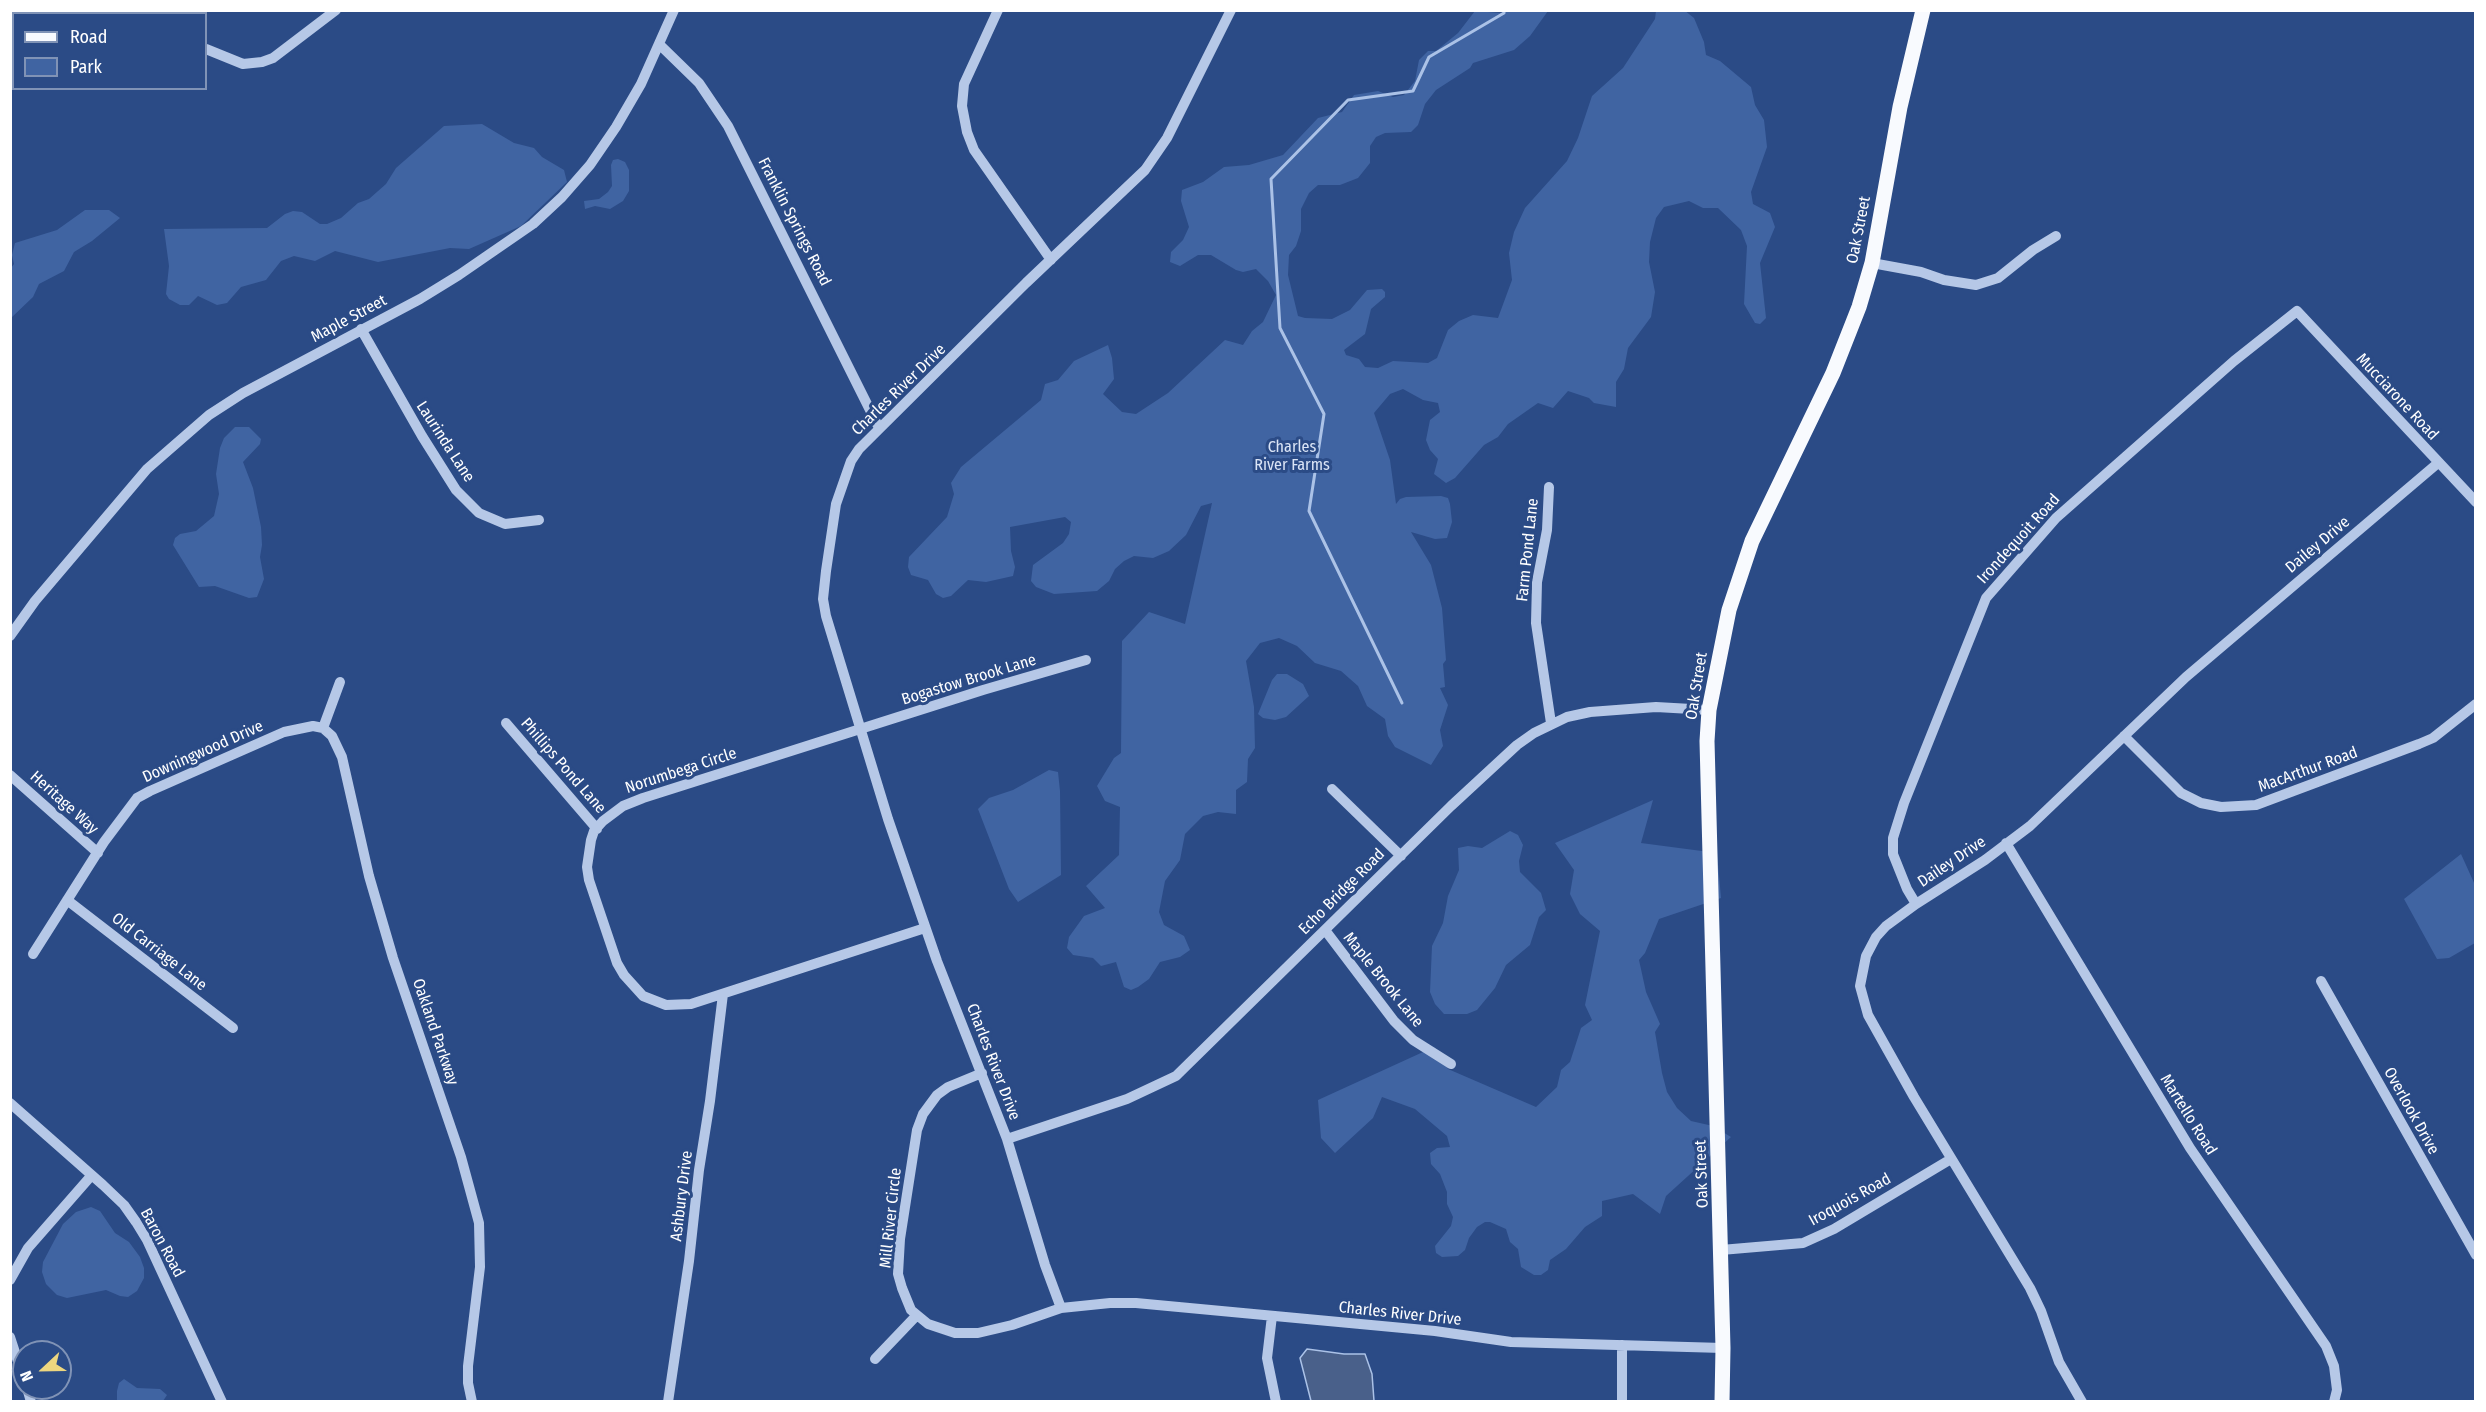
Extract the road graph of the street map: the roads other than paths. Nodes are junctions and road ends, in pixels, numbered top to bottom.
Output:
1 (336, 10) edge
2 (674, 10) edge
3 (998, 10) edge
4 (1231, 10) edge
5 (1923, 10) edge
6 (660, 45) junction
7 (207, 49) edge
8 (2056, 236) dead end
9 (1051, 260) junction
10 (1872, 263) junction
11 (2297, 312) joint
12 (361, 329) junction
13 (879, 428) junction
14 (2438, 463) junction
15 (1549, 486) dead end
16 (2475, 502) edge
17 (538, 520) dead end
18 (10, 636) edge
19 (1086, 660) dead end
20 (340, 682) dead end
21 (2475, 704) edge
22 (1709, 710) junction
23 (506, 723) dead end
24 (1551, 723) junction
25 (323, 728) junction
26 (861, 729) junction
27 (2124, 736) junction
28 (10, 775) edge
29 (1332, 789) dead end
30 (597, 829) junction
31 (2006, 843) junction
32 (98, 853) junction
33 (1401, 856) junction
34 (67, 900) junction
35 (1916, 904) junction
36 (925, 928) junction
37 (1325, 930) junction
38 (33, 954) dead end
39 (2321, 981) dead end
40 (723, 994) junction
41 (233, 1028) dead end
42 (1451, 1064) dead end
43 (982, 1073) junction
44 (10, 1103) edge
45 (1007, 1139) junction
46 (1951, 1159) junction
47 (91, 1176) junction
48 (1721, 1250) junction
49 (2475, 1255) edge
50 (10, 1280) edge
51 (1061, 1308) junction
52 (917, 1315) junction
53 (1272, 1316) junction
54 (1622, 1345) junction
55 (1723, 1348) junction
56 (875, 1359) dead end
57 (222, 1401) edge
58 (472, 1401) edge
59 (668, 1401) edge
60 (1276, 1401) edge
61 (1622, 1401) edge
62 (1722, 1401) edge
63 (2082, 1401) edge
64 (2334, 1401) edge

1 - 7 street
2 - 6 street, Maple Street
3 - 9 street
4 - 9 street, Charles River Drive
5 - 10 main road, Oak Street
6 - 12 street, Maple Street
6 - 13 street, Franklin Springs Road
8 - 10 street
9 - 13 street, Charles River Drive
10 - 22 main road, Oak Street
11 - 14 street, Mucciarone Road
11 - 35 street, Irondequoit Road
12 - 17 street, Laurinda Lane
12 - 18 street, Maple Street
13 - 26 street, Charles River Drive
14 - 16 street, Mucciarone Road
14 - 27 street, Dailey Drive
15 - 24 street, Farm Pond Lane
19 - 26 street, Bogastow Brook Lane
20 - 25 street
21 - 27 street, MacArthur Road
22 - 24 street, Echo Bridge Road
22 - 48 main road, Oak Street
23 - 30 street, Phillips Pond Lane
24 - 33 street, Echo Bridge Road
25 - 32 street, Downingwood Drive
25 - 58 street, Oakland Parkway
26 - 30 street, Norumbega Circle
26 - 36 street, Charles River Drive
27 - 31 street, Dailey Drive
28 - 32 street, Heritage Way
29 - 33 street
30 - 40 street
31 - 35 street, Dailey Drive
31 - 64 street, Martello Road
32 - 34 street, Downingwood Drive
33 - 37 street, Echo Bridge Road
34 - 38 street, Downingwood Drive
34 - 41 street, Old Carriage Lane
35 - 46 street, Dailey Drive
36 - 40 street
36 - 43 street, Charles River Drive
37 - 42 street, Maple Brook Lane
37 - 45 street, Echo Bridge Road
39 - 49 street, Overlook Drive
40 - 59 street, Ashbury Drive
43 - 45 street, Charles River Drive
43 - 52 street, Mill River Circle
44 - 47 street, Baron Road
45 - 51 street, Charles River Drive
46 - 48 street, Iroquois Road
46 - 63 street, Dailey Drive
47 - 50 street
47 - 57 street, Baron Road
48 - 55 main road, Oak Street
51 - 52 street
51 - 53 street, Charles River Drive
52 - 56 street
53 - 54 street, Charles River Drive
53 - 60 street
54 - 55 street, Charles River Drive
54 - 61 street
55 - 62 main road, Oak Street

